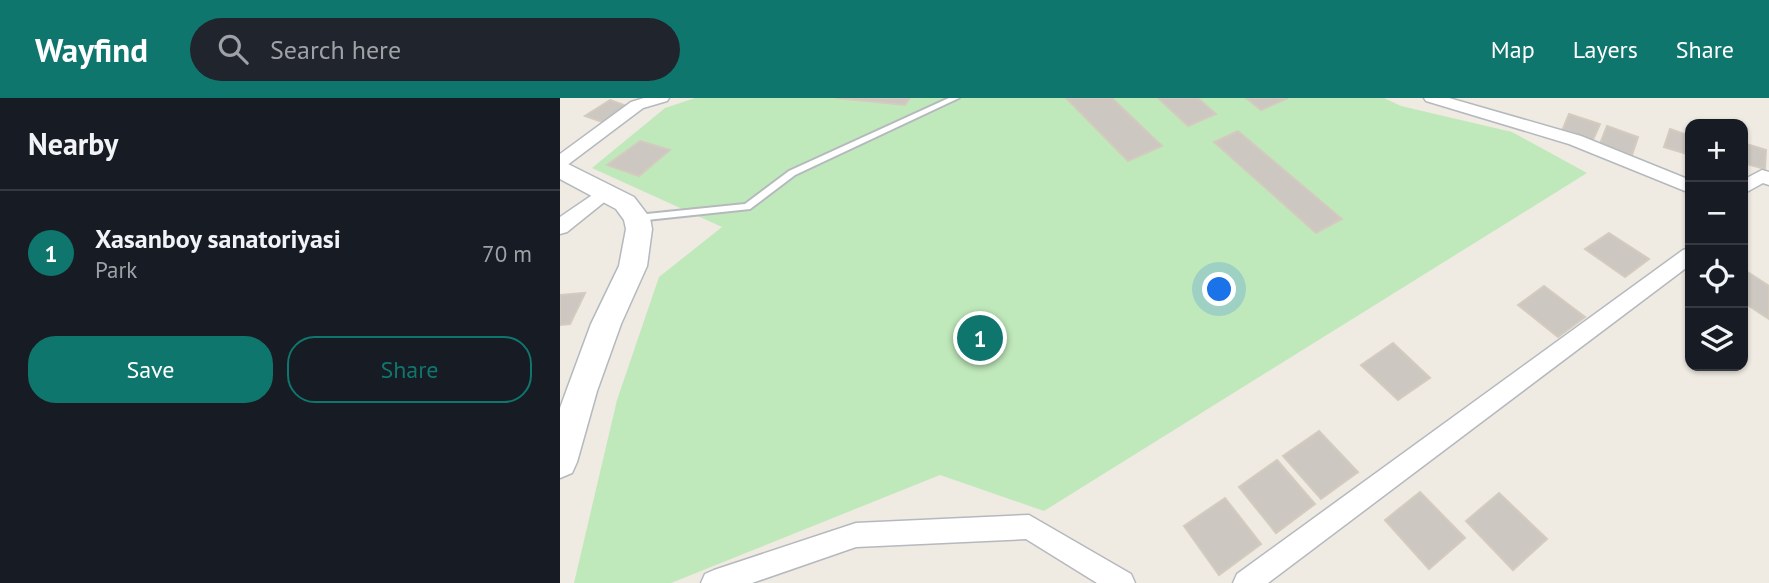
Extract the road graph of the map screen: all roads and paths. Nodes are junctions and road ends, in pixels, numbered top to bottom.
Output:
1 (661, 98) edge
2 (955, 98) edge
3 (1432, 98) edge
4 (560, 162) edge
5 (560, 168) edge
6 (1769, 179) edge
7 (1685, 185) edge
8 (1748, 185) edge
9 (607, 191) junction
10 (637, 218) junction
11 (560, 227) edge
12 (1685, 258) edge
13 (560, 462) edge
14 (714, 583) edge
15 (1122, 583) edge
16 (1246, 583) edge

1 - 4 street
2 - 10 lane
3 - 7 street
5 - 9 street
6 - 8 street
9 - 10 street
9 - 11 street
10 - 13 street
12 - 16 street
14 - 15 street

